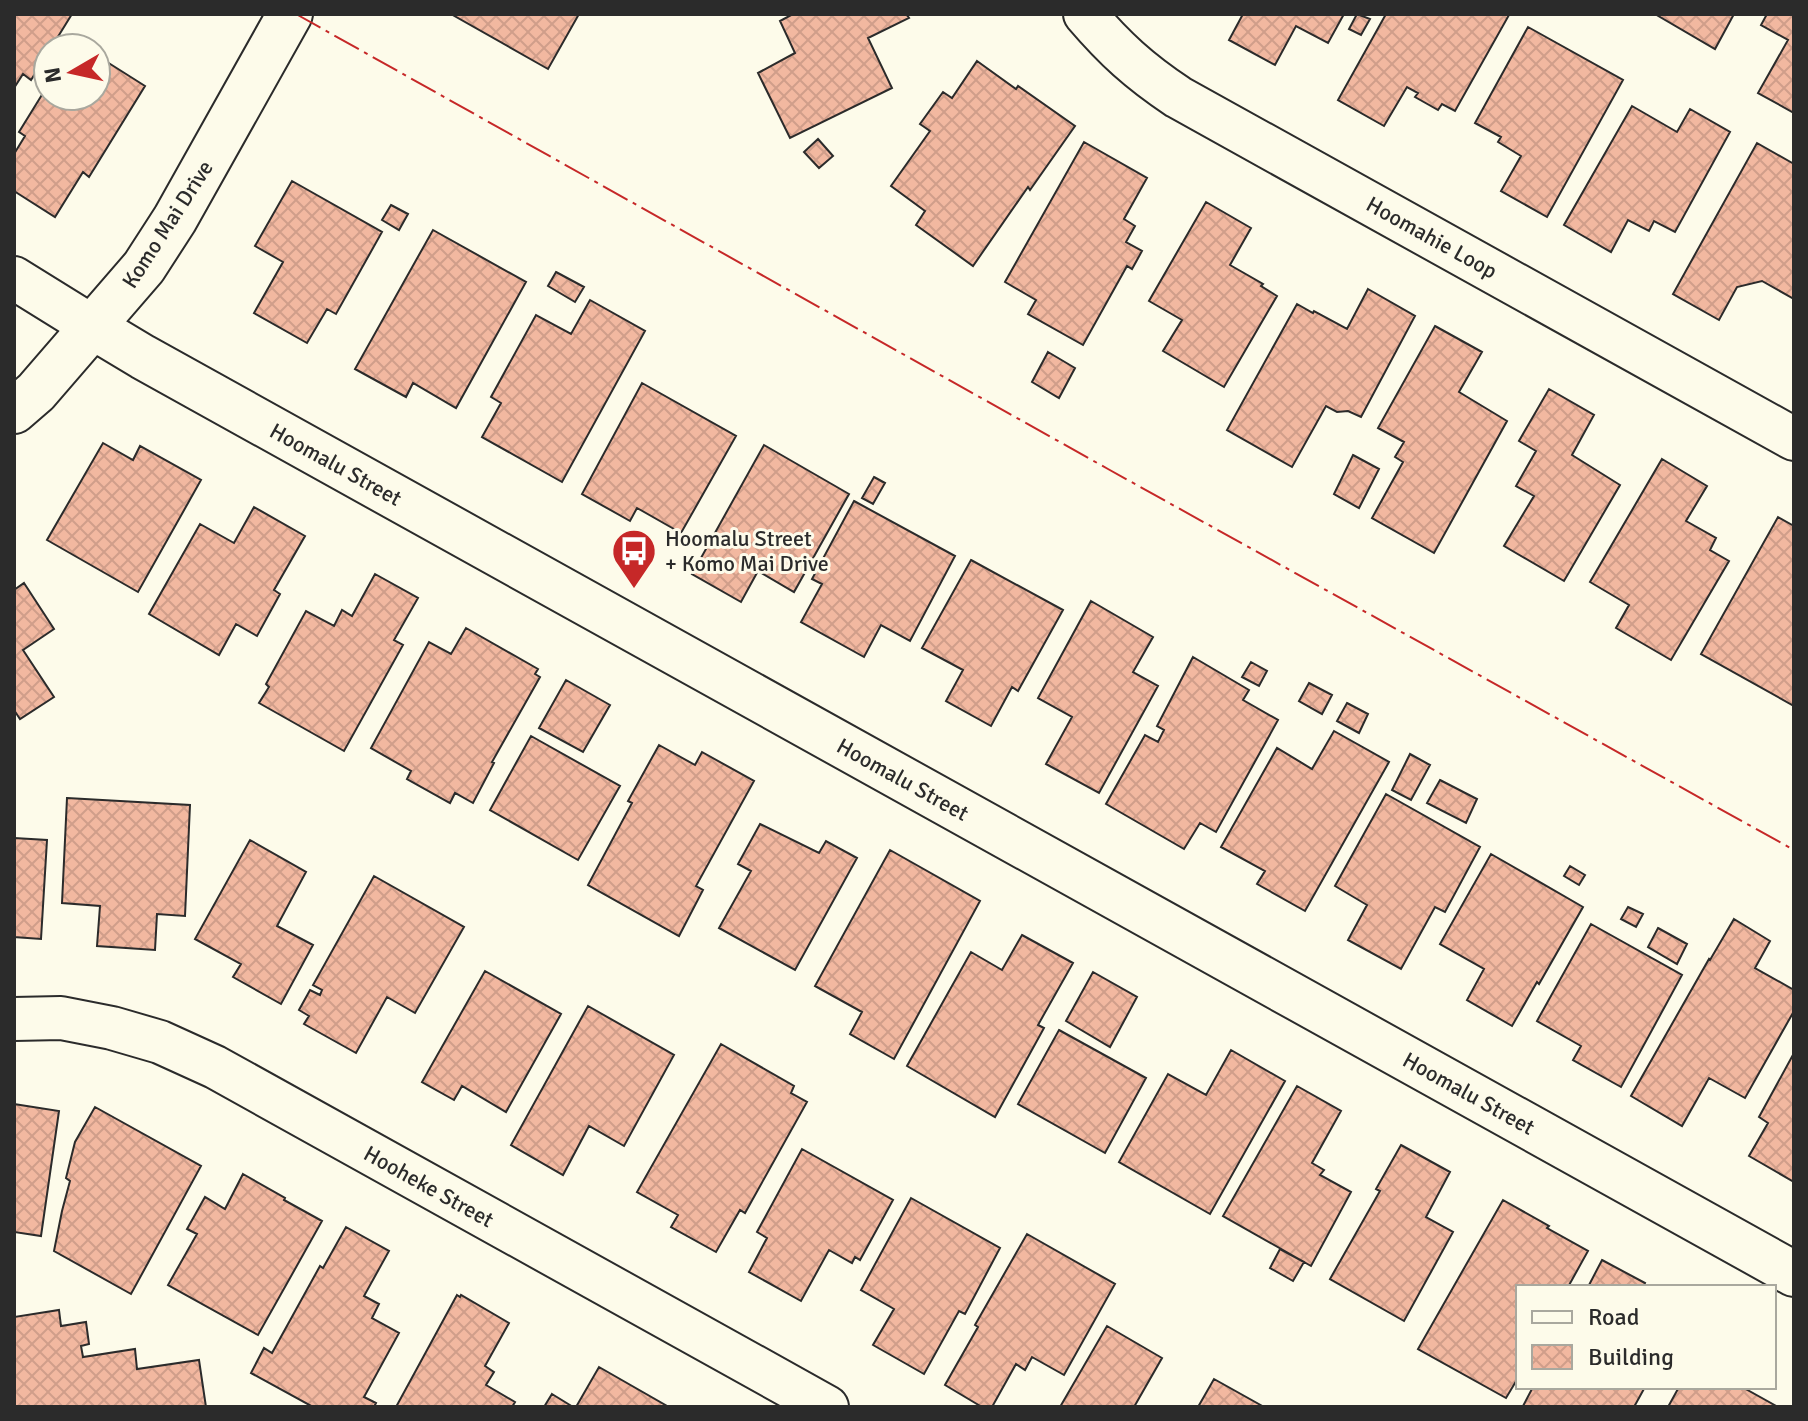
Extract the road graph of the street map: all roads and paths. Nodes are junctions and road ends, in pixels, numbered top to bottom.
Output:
1 (290, 14) edge
2 (1085, 14) edge
3 (14, 278) edge
4 (93, 327) junction
5 (14, 411) edge
6 (1794, 439) edge
7 (14, 1019) edge
8 (1794, 1274) edge
9 (827, 1407) edge

1 - 4 street, Komo Mai Drive
2 - 6 street, Hoomahie Loop
3 - 4 street, Hoomalu Street
4 - 5 street, Komo Mai Drive
4 - 8 street, Hoomalu Street
7 - 9 street, Hooheke Street

